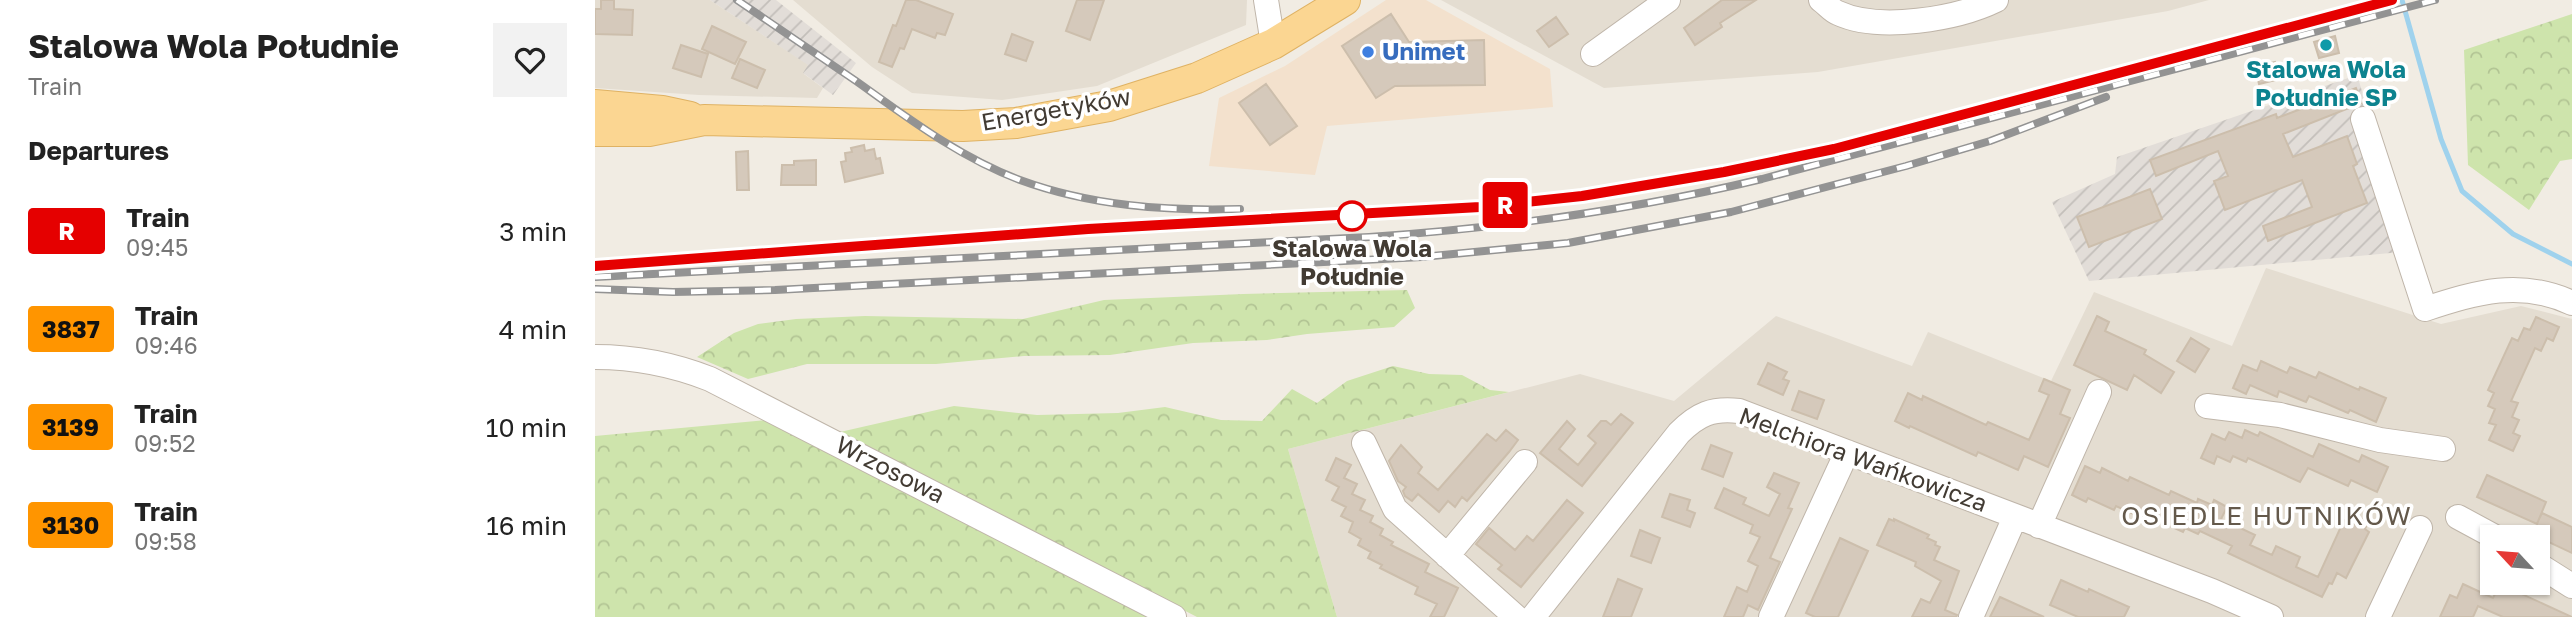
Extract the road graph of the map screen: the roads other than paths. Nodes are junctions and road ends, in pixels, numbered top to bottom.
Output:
1 (1266, 0) edge
2 (1345, 0) edge
3 (1668, 0) edge
4 (1821, 0) edge
5 (1996, 0) edge
6 (1273, 44) junction
7 (1593, 54) dead end
8 (595, 105) edge
9 (2363, 119) dead end
10 (704, 120) junction
11 (595, 131) edge
12 (2572, 303) edge
13 (595, 357) edge
14 (2099, 393) dead end
15 (2207, 406) dead end
16 (1364, 443) dead end
17 (2443, 449) dead end
18 (1847, 452) junction
19 (1525, 462) dead end
20 (2015, 517) junction
21 (2458, 517) dead end
22 (2039, 526) junction
23 (2420, 528) dead end
24 (2480, 529) edge
25 (1447, 556) junction
26 (2550, 572) edge
27 (2572, 586) edge
28 (1174, 617) edge
29 (1516, 617) edge
30 (1533, 617) edge
31 (1771, 617) edge
32 (1971, 617) edge
33 (2271, 617) edge
34 (2378, 617) edge

1 - 6 street
2 - 6 main road, Energetyków
3 - 7 street
4 - 5 street
6 - 10 main road, Energetyków
8 - 10 main road, Energetyków
9 - 12 street
10 - 11 main road, Energetyków
13 - 28 street, Wrzosowa
14 - 22 street
15 - 17 street
16 - 25 street
18 - 20 street, Melchiora Wańkowicza
18 - 30 street, Melchiora Wańkowicza
18 - 31 street
19 - 25 street
20 - 22 street, Melchiora Wańkowicza
20 - 32 street
21 - 24 street
22 - 33 street, Melchiora Wańkowicza
23 - 34 street
25 - 29 street
26 - 27 street

